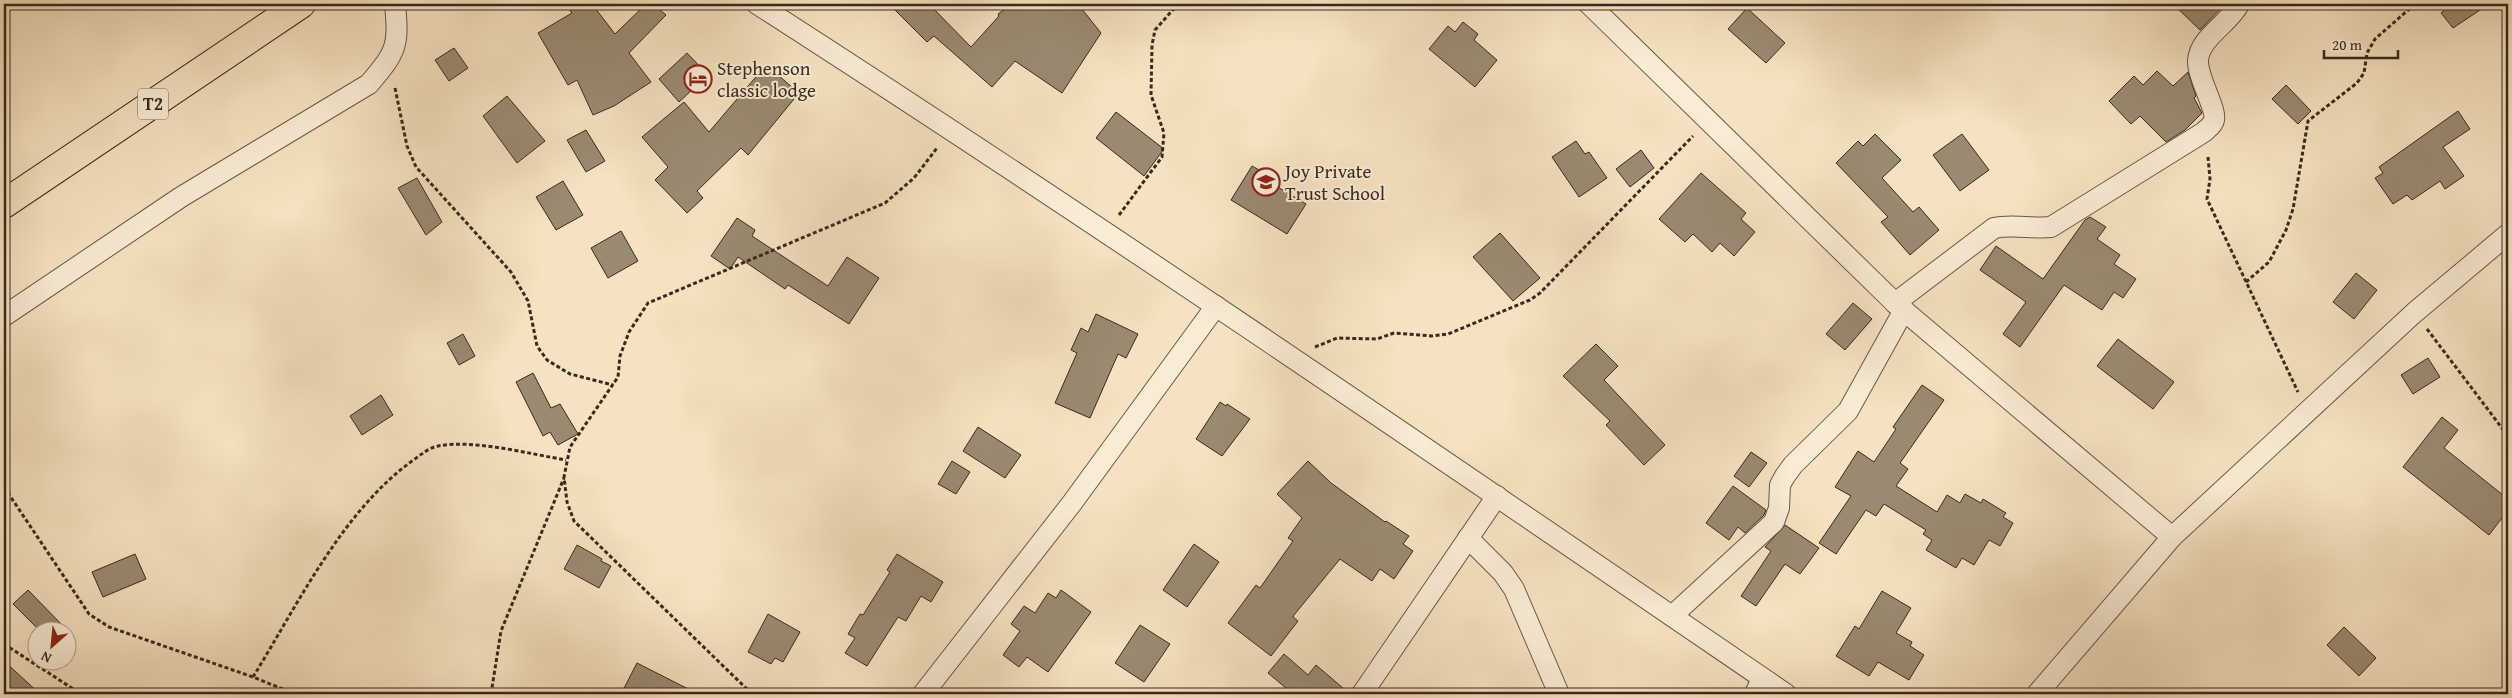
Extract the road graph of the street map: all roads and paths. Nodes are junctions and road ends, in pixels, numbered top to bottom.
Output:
1 (301, 4) edge
2 (395, 4) edge
3 (757, 4) edge
4 (1178, 4) edge
5 (1589, 4) edge
6 (2239, 4) edge
7 (2415, 4) edge
8 (390, 59) junction
9 (1710, 120) junction
10 (952, 129) junction
11 (2204, 132) junction
12 (6, 200) edge
13 (1106, 234) junction
14 (2508, 234) edge
15 (2246, 282) junction
16 (1216, 306) junction
17 (1899, 306) junction
18 (2414, 313) junction
19 (4, 316) edge
20 (1293, 358) junction
21 (613, 386) junction
22 (2306, 410) junction
23 (2508, 436) edge
24 (566, 460) junction
25 (564, 477) junction
26 (4, 486) edge
27 (1497, 496) junction
28 (2172, 537) junction
29 (1468, 538) junction
30 (1672, 616) junction
31 (4, 644) edge
32 (253, 677) junction
33 (1758, 686) edge
34 (81, 694) edge
35 (295, 694) edge
36 (491, 694) edge
37 (752, 694) edge
38 (923, 694) edge
39 (1362, 694) edge
40 (1559, 694) edge
41 (1786, 694) edge
42 (2037, 694) edge

1 - 12 highway, T2
2 - 8 street
3 - 10 street
4 - 13 path
5 - 9 street
6 - 11 street
7 - 15 path
8 - 19 street
8 - 21 path
9 - 17 street
9 - 20 path
10 - 13 street
10 - 21 path
11 - 15 path
11 - 17 street
13 - 16 street
14 - 18 street
15 - 22 path
16 - 20 street
16 - 38 street
17 - 28 street
17 - 30 street
18 - 22 street
18 - 23 path
20 - 27 street
21 - 24 path
22 - 28 street
24 - 25 path
24 - 32 path
25 - 36 path
25 - 37 path
26 - 32 path
27 - 29 street
27 - 30 street
28 - 42 street
29 - 39 street
29 - 40 street
30 - 33 street
31 - 34 path
32 - 35 path
33 - 41 street

